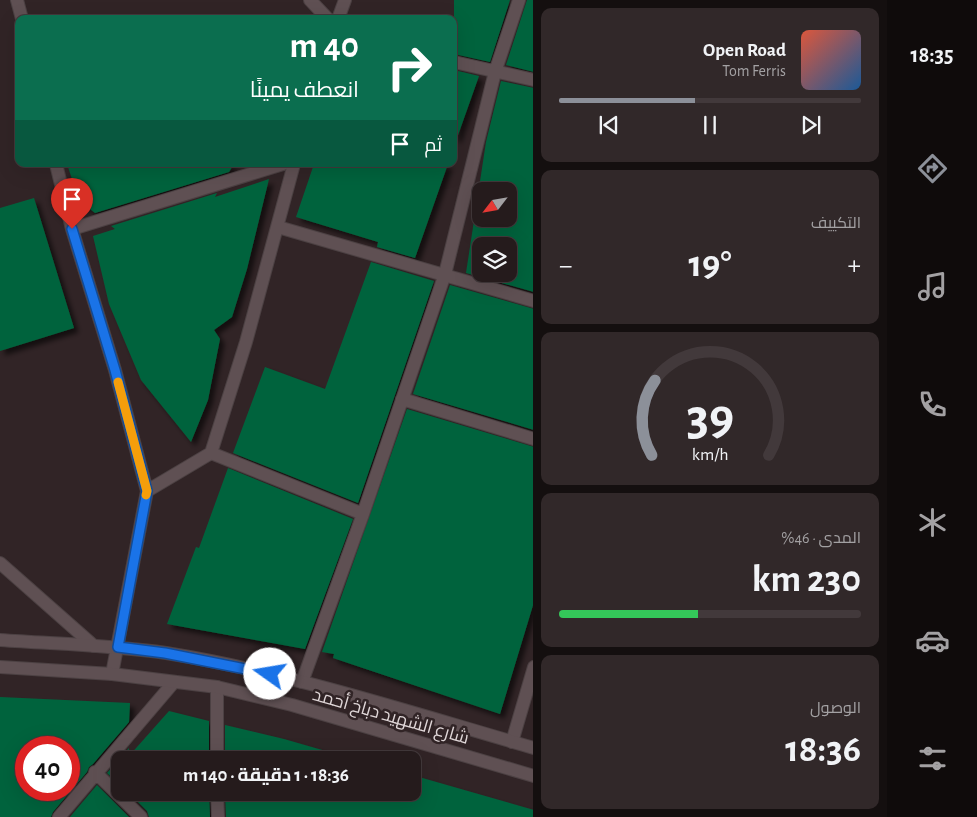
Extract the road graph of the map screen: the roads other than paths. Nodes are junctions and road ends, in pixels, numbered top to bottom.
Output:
1 (17, 0) edge
2 (310, 0) edge
3 (345, 0) edge
4 (519, 0) edge
5 (21, 15) edge
6 (324, 15) edge
7 (339, 15) edge
8 (457, 63) edge
9 (495, 72) junction
10 (533, 80) edge
11 (57, 167) edge
12 (273, 167) edge
13 (293, 167) edge
14 (278, 227) junction
15 (72, 229) junction
16 (445, 274) junction
17 (533, 301) edge
18 (402, 399) junction
19 (533, 438) edge
20 (211, 452) junction
21 (147, 491) junction
22 (363, 514) junction
23 (0, 563) edge
24 (0, 640) edge
25 (94, 646) junction
26 (118, 647) junction
27 (0, 667) edge
28 (533, 667) edge
29 (112, 674) junction
30 (174, 682) junction
31 (302, 682) junction
32 (217, 687) junction
33 (512, 742) junction
34 (533, 748) edge
35 (217, 751) edge
36 (95, 772) junction
37 (533, 776) edge
38 (217, 801) edge
39 (59, 817) edge
40 (142, 817) edge
41 (218, 817) edge

1 - 5 street
2 - 6 street
3 - 7 street
4 - 9 street
8 - 9 street
9 - 10 street
9 - 16 street
11 - 15 street
12 - 15 street
13 - 14 street
14 - 16 street
14 - 20 street
15 - 21 street
16 - 17 street
16 - 18 street
18 - 19 street
18 - 22 street
20 - 21 street
20 - 22 street
21 - 26 street
22 - 31 street
23 - 25 street
24 - 25 street, شارع الشهيد دباخ أحمد
25 - 26 street, شارع الشهيد دباخ أحمد
26 - 29 street
26 - 31 street, شارع الشهيد دباخ أحمد
27 - 29 street, شارع الشهيد دباخ أحمد
28 - 33 street
29 - 30 street, شارع الشهيد دباخ أحمد
30 - 32 street, شارع الشهيد دباخ أحمد
30 - 36 street
31 - 33 street, شارع الشهيد دباخ أحمد
32 - 35 street
32 - 37 street, شارع الشهيد دباخ أحمد
33 - 34 street, شارع الشهيد دباخ أحمد
36 - 39 street
36 - 40 street
38 - 41 street

